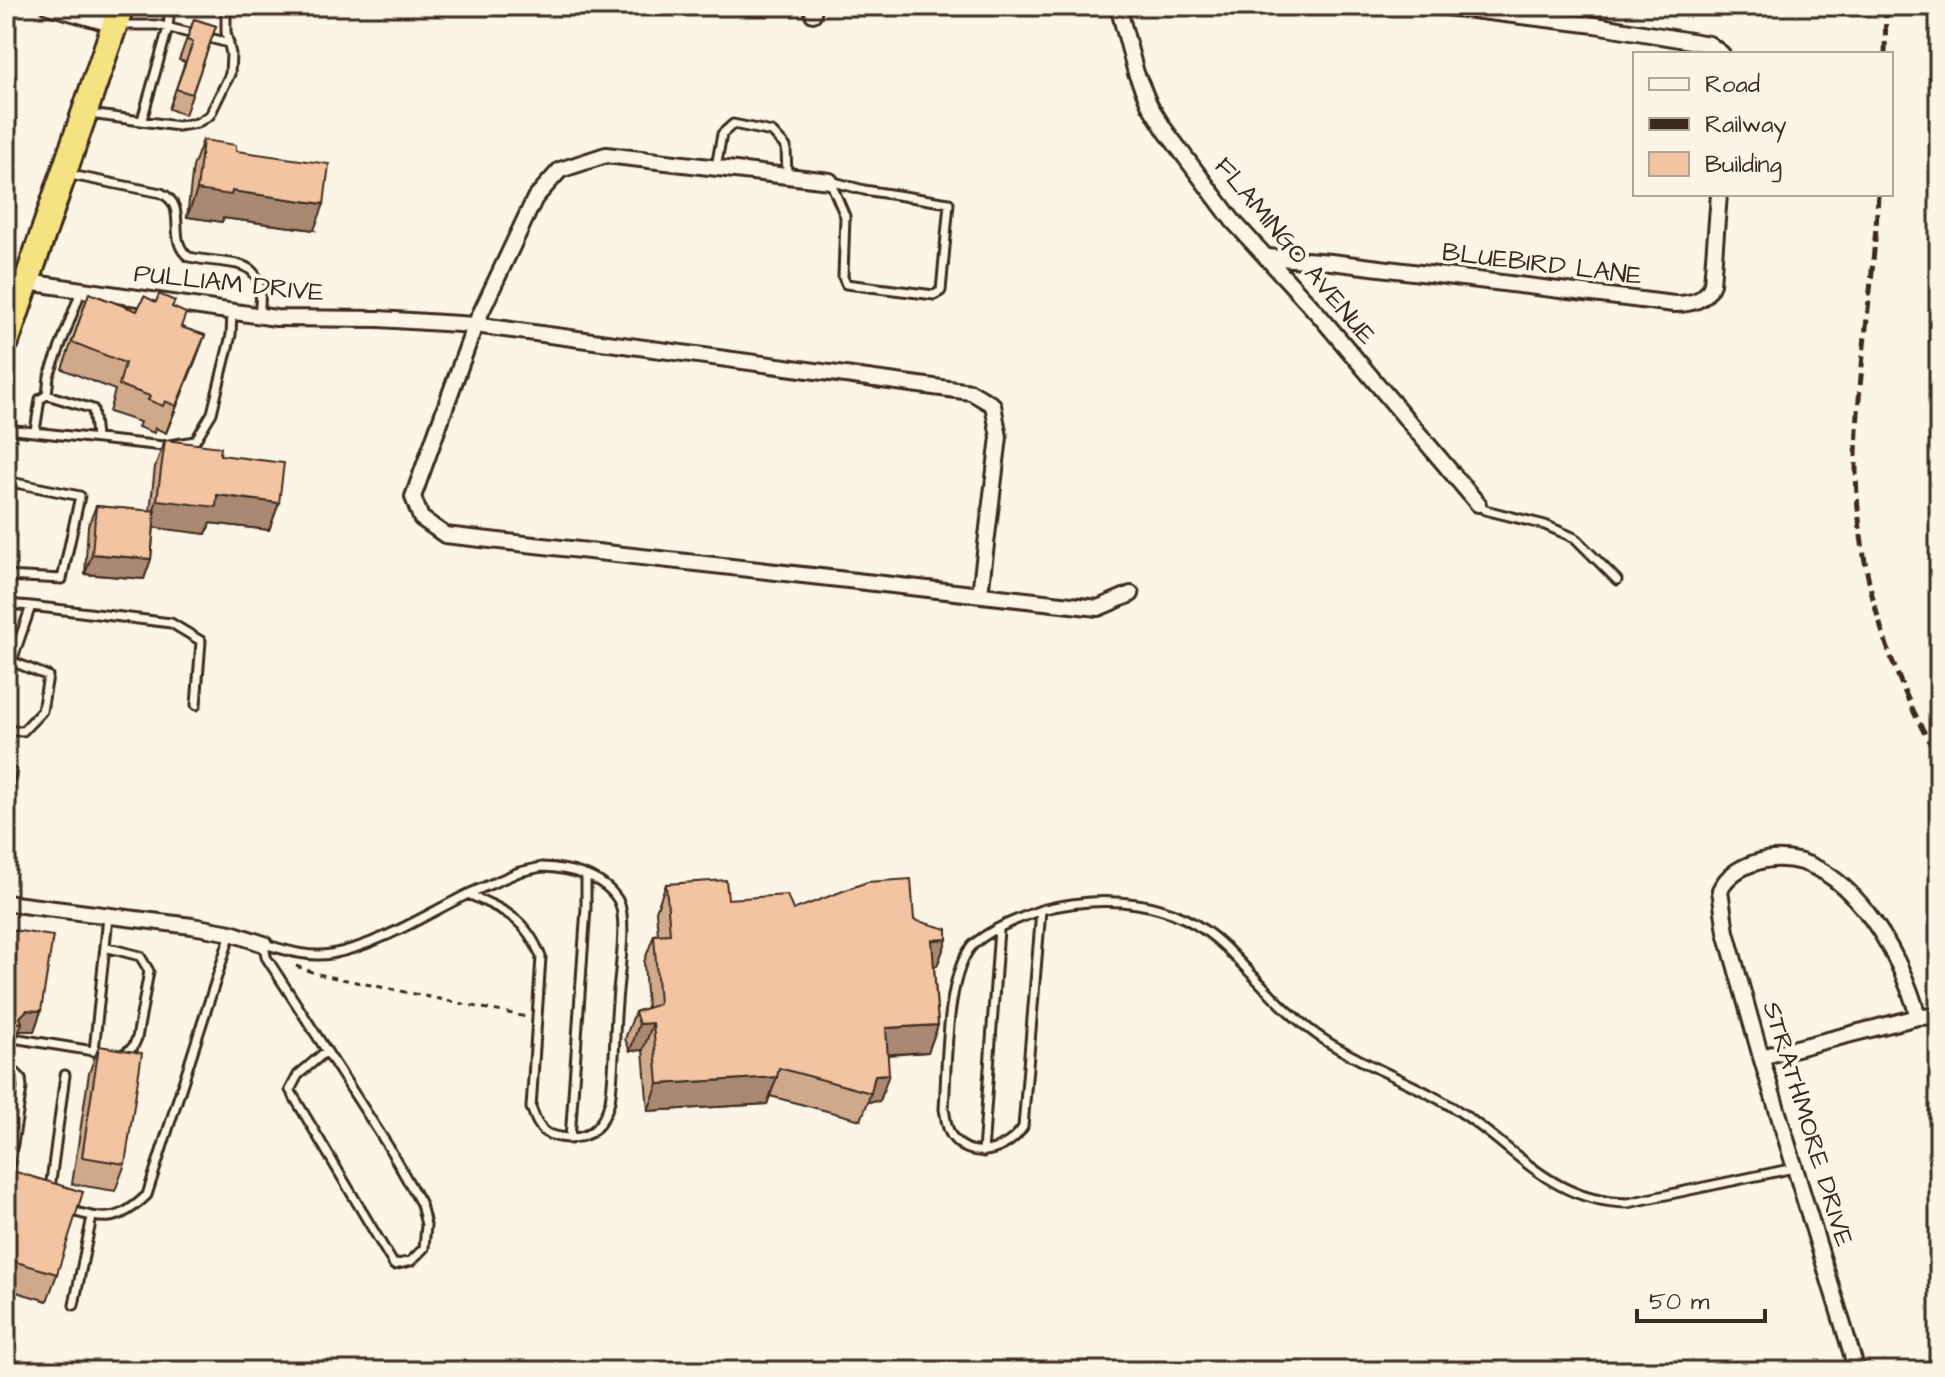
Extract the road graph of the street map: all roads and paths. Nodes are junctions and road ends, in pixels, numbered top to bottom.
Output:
1 (48, 6) edge
2 (170, 6) edge
3 (226, 6) edge
4 (1118, 6) edge
5 (1439, 6) edge
6 (118, 15) edge
7 (168, 28) junction
8 (229, 43) junction
9 (1719, 51) edge
10 (84, 114) junction
11 (142, 120) junction
12 (716, 167) junction
13 (64, 174) junction
14 (787, 176) junction
15 (830, 181) junction
16 (1719, 196) edge
17 (1267, 257) junction
18 (27, 282) junction
19 (81, 290) junction
20 (232, 311) junction
21 (259, 315) junction
22 (475, 325) junction
23 (6, 342) edge
24 (47, 395) junction
25 (6, 429) edge
26 (35, 431) junction
27 (96, 437) junction
28 (6, 481) edge
29 (1478, 504) joint
30 (6, 576) edge
31 (1617, 580) dead end
32 (980, 594) junction
33 (1131, 594) dead end
34 (6, 604) edge
35 (31, 606) junction
36 (9, 660) edge
37 (196, 705) dead end
38 (6, 731) edge
39 (8, 772) edge
40 (6, 797) edge
41 (586, 876) junction
42 (468, 894) junction
43 (6, 903) edge
44 (1041, 910) junction
45 (108, 917) junction
46 (999, 929) junction
47 (231, 933) junction
48 (105, 947) junction
49 (265, 950) junction
50 (1939, 1016) edge
51 (1918, 1017) junction
52 (537, 1018) junction
53 (19, 1039) dead end
54 (94, 1051) junction
55 (325, 1052) junction
56 (1761, 1057) junction
57 (6, 1071) edge
58 (65, 1075) dead end
59 (570, 1139) junction
60 (983, 1152) junction
61 (1796, 1168) junction
62 (6, 1189) edge
63 (20, 1195) edge
64 (48, 1203) edge
65 (62, 1208) edge
66 (92, 1217) junction
67 (74, 1305) dead end
68 (1857, 1371) edge

1 - 6 street
2 - 7 lane
3 - 8 lane
4 - 17 street, FLAMINGO AVENUE
5 - 9 street
6 - 7 lane
6 - 10 highway
7 - 8 lane
7 - 11 lane
8 - 11 lane
10 - 11 lane
10 - 13 highway
12 - 14 street
12 - 14 lane
12 - 22 street
13 - 18 highway
13 - 21 lane
14 - 15 street
15 - 15 lane
16 - 17 street, BLUEBIRD LANE
17 - 29 street, FLAMINGO AVENUE
18 - 19 street, PULLIAM DRIVE
18 - 23 highway
19 - 20 street, PULLIAM DRIVE
19 - 24 lane
20 - 21 street, PULLIAM DRIVE
20 - 27 lane
21 - 22 street, PULLIAM DRIVE
22 - 32 street, PULLIAM DRIVE
22 - 32 street
24 - 26 lane
24 - 27 lane
25 - 26 lane
26 - 27 lane
28 - 30 lane
29 - 31 lane
32 - 33 street
34 - 35 lane
35 - 36 lane
35 - 37 lane
36 - 38 lane
39 - 40 lane
41 - 42 lane
41 - 59 lane
41 - 59 lane
42 - 49 lane
42 - 52 lane
43 - 45 street
44 - 46 lane
44 - 60 lane
44 - 61 lane
45 - 47 street
45 - 48 lane
46 - 60 lane
46 - 60 lane
47 - 49 street
47 - 66 lane
48 - 54 lane
48 - 54 lane
49 - 52 path
49 - 55 lane
50 - 51 street
51 - 56 street
51 - 56 street, STRATHMORE DRIVE
52 - 59 lane
53 - 54 lane
55 - 55 lane
56 - 61 street, STRATHMORE DRIVE
57 - 62 lane
58 - 64 lane
61 - 68 street, STRATHMORE DRIVE
62 - 63 lane
65 - 66 lane
66 - 67 lane

